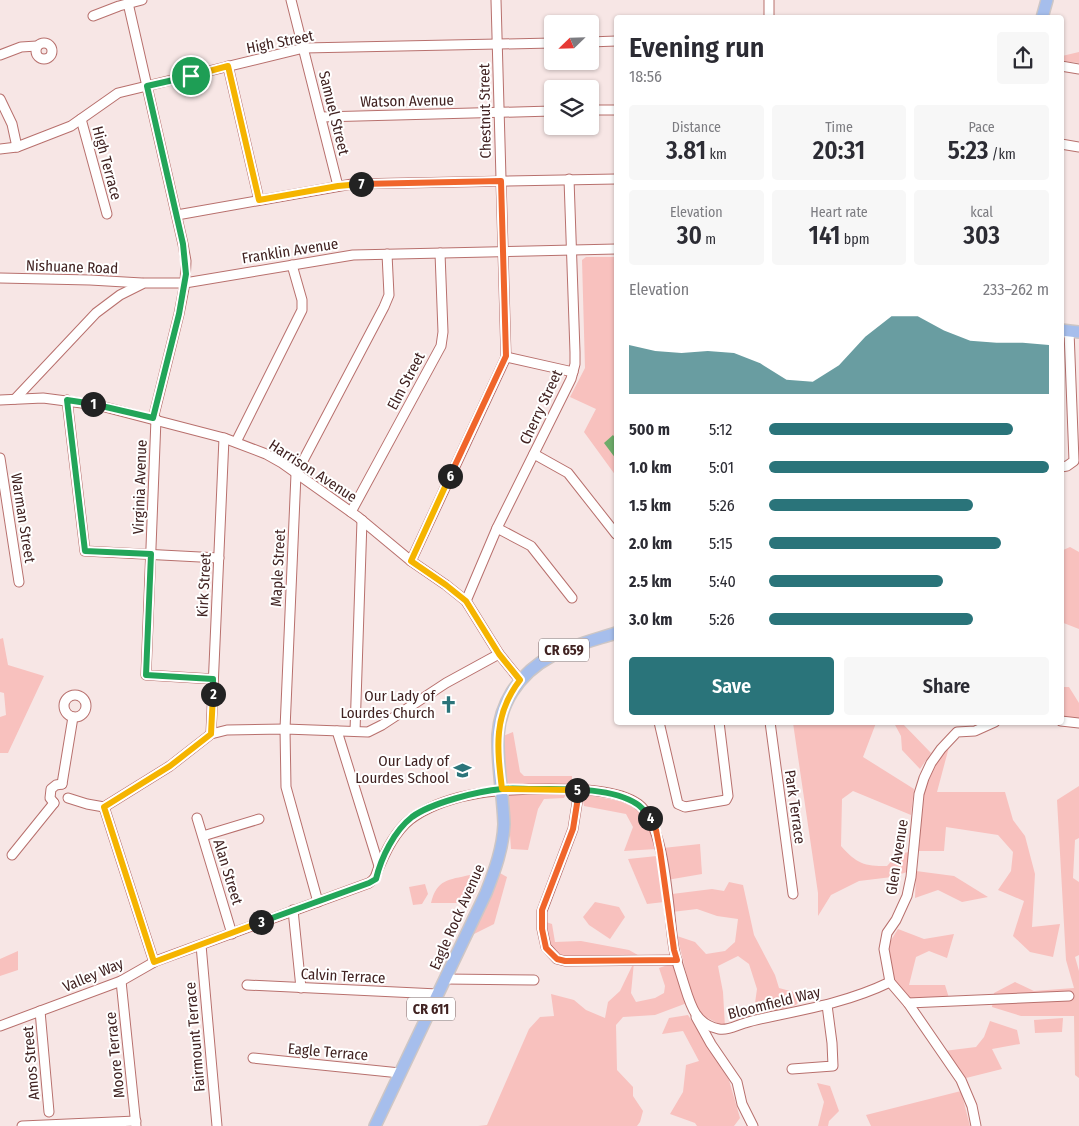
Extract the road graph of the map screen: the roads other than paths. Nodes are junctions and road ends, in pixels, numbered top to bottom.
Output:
1 (142, 0) edge
2 (291, 0) edge
3 (496, 0) edge
4 (769, 0) edge
5 (1048, 0) edge
6 (128, 3) junction
7 (769, 15) edge
8 (1043, 15) edge
9 (93, 16) dead end
10 (614, 41) edge
11 (599, 42) edge
12 (544, 43) edge
13 (497, 45) junction
14 (37, 46) dead end
15 (304, 48) junction
16 (0, 55) edge
17 (228, 66) junction
18 (1064, 66) edge
19 (1079, 69) edge
20 (147, 86) junction
21 (0, 99) edge
22 (599, 110) edge
23 (614, 110) edge
24 (544, 111) edge
25 (499, 113) junction
26 (321, 117) junction
27 (81, 119) junction
28 (1064, 144) edge
29 (17, 146) junction
30 (1079, 147) edge
31 (0, 149) edge
32 (614, 178) edge
33 (570, 179) junction
34 (501, 181) junction
35 (338, 186) junction
36 (259, 200) junction
37 (107, 214) dead end
38 (177, 215) junction
39 (614, 249) edge
40 (571, 250) junction
41 (503, 251) junction
42 (440, 253) junction
43 (386, 254) junction
44 (292, 265) junction
45 (0, 278) edge
46 (144, 283) junction
47 (185, 283) junction
48 (1070, 331) edge
49 (506, 356) junction
50 (573, 372) junction
51 (36, 377) junction
52 (43, 398) junction
53 (15, 399) junction
54 (0, 400) edge
55 (67, 400) junction
56 (154, 419) junction
57 (224, 438) junction
58 (236, 442) junction
59 (534, 454) junction
60 (0, 458) edge
61 (1064, 466) edge
62 (296, 474) junction
63 (351, 512) junction
64 (362, 520) junction
65 (498, 528) junction
66 (614, 531) edge
67 (151, 554) junction
68 (219, 558) junction
69 (411, 561) junction
70 (19, 582) dead end
71 (572, 598) dead end
72 (466, 601) junction
73 (614, 634) edge
74 (499, 654) junction
75 (213, 679) junction
76 (520, 680) junction
77 (73, 717) dead end
78 (1064, 721) edge
79 (1079, 723) edge
80 (660, 725) edge
81 (719, 725) edge
82 (770, 725) edge
83 (988, 725) edge
84 (285, 729) junction
85 (337, 731) junction
86 (355, 731) junction
87 (211, 734) junction
88 (62, 784) junction
89 (502, 789) junction
90 (579, 791) junction
91 (68, 798) junction
92 (54, 802) junction
93 (104, 807) junction
94 (197, 818) dead end
95 (259, 819) dead end
96 (203, 836) junction
97 (12, 855) dead end
98 (379, 866) junction
99 (793, 894) dead end
100 (318, 902) junction
101 (293, 910) junction
102 (232, 934) junction
103 (201, 945) junction
104 (677, 960) junction
105 (154, 962) junction
106 (445, 979) junction
107 (534, 980) dead end
108 (121, 981) junction
109 (890, 982) junction
110 (247, 985) dead end
111 (301, 988) junction
112 (438, 994) junction
113 (1069, 996) dead end
114 (908, 1003) junction
115 (827, 1005) junction
116 (40, 1011) junction
117 (696, 1017) junction
118 (0, 1026) edge
119 (253, 1058) dead end
120 (792, 1069) dead end
121 (400, 1073) junction
122 (49, 1112) dead end
123 (136, 1123) edge
124 (61, 1124) edge
125 (749, 1124) edge
126 (22, 1126) edge
127 (217, 1126) edge
128 (375, 1126) edge
129 (976, 1126) edge

1 - 6 street
2 - 15 street, Samuel Street
3 - 13 street, Chestnut Street
4 - 7 street
5 - 8 main road
6 - 9 street
6 - 20 street, Virginia Avenue
10 - 11 street
12 - 13 street, High Street
13 - 15 street, High Street
13 - 25 street, Chestnut Street
14 - 16 street
15 - 17 street, High Street
15 - 26 street, Samuel Street
17 - 20 street, High Street
17 - 36 street
18 - 19 street
20 - 27 street, High Street
20 - 38 street, Virginia Avenue
21 - 29 street
22 - 23 street
24 - 25 street, Watson Avenue
25 - 26 street, Watson Avenue
25 - 34 street, Chestnut Street
26 - 35 street, Samuel Street
27 - 29 street, High Street
27 - 37 street, High Terrace
28 - 30 street
29 - 31 street, High Street
32 - 33 street
33 - 34 street
33 - 40 street, Cherry Street
34 - 35 street
34 - 41 street, Chestnut Street
35 - 36 street
36 - 38 street
38 - 47 street, Virginia Avenue
39 - 40 street, Franklin Avenue
40 - 41 street, Franklin Avenue
40 - 50 street, Cherry Street
41 - 42 street, Franklin Avenue
41 - 49 street, Chestnut Street
42 - 43 street, Franklin Avenue
42 - 63 street, Elm Street
43 - 44 street, Franklin Avenue
43 - 62 street, Maple Street
44 - 47 street, Franklin Avenue
44 - 58 street
45 - 46 street, Nishuane Road
46 - 47 street, Franklin Avenue
46 - 51 street, Franklin Avenue
47 - 56 street, Virginia Avenue
48 - 61 street
49 - 50 street
49 - 69 street, Chestnut Street
50 - 59 street, Cherry Street
51 - 52 street
51 - 53 street, Franklin Avenue
52 - 53 street, Harrison Avenue
52 - 55 street, Harrison Avenue
53 - 54 street, Harrison Avenue
55 - 56 street, Harrison Avenue
55 - 67 street
56 - 57 street, Harrison Avenue
56 - 67 street, Virginia Avenue
57 - 58 street, Harrison Avenue
57 - 68 street, Kirk Street
58 - 62 street, Harrison Avenue
59 - 65 street, Cherry Street
59 - 66 street
60 - 70 street, Warman Street
62 - 63 street, Harrison Avenue
62 - 84 street, Maple Street
63 - 64 street, Harrison Avenue
64 - 69 street, Harrison Avenue
64 - 86 street
65 - 71 street
65 - 72 street, Cherry Street
67 - 68 street
67 - 75 street, Virginia Avenue
68 - 75 street, Kirk Street
69 - 72 street, Harrison Avenue
72 - 74 street, Harrison Avenue
73 - 76 main road, CR 659
74 - 76 street, Harrison Avenue
74 - 86 street
75 - 87 street, Kirk Street
76 - 89 main road, Eagle Rock Avenue / CR 611
77 - 88 street
78 - 79 street
80 - 81 street
82 - 99 street, Park Terrace
83 - 109 street, Glen Avenue
84 - 85 street
84 - 87 street
84 - 100 street, Maple Street
85 - 86 street
85 - 98 street
87 - 93 street
88 - 91 street
88 - 92 street
89 - 90 street
89 - 98 street, Valley Way
89 - 106 main road, Eagle Rock Avenue / CR 611
90 - 104 street
90 - 104 street
91 - 92 street
91 - 93 street
92 - 97 street
93 - 105 street
94 - 96 street, Alan Street
95 - 96 street
96 - 102 street, Alan Street
98 - 100 street, Valley Way
100 - 101 street, Valley Way
101 - 102 street, Valley Way
101 - 111 street
102 - 103 street, Valley Way
103 - 105 street, Valley Way
103 - 127 street, Fairmount Terrace
104 - 117 street
105 - 108 street, Valley Way
106 - 107 street
106 - 112 main road, Eagle Rock Avenue / CR 611
108 - 116 street, Valley Way
108 - 123 street, Moore Terrace
109 - 114 street
109 - 115 street, Bloomfield Way
110 - 111 street, Calvin Terrace
111 - 112 street, Calvin Terrace
112 - 121 main road, Eagle Rock Avenue / CR 611
113 - 114 street
114 - 129 street
115 - 117 street, Bloomfield Way
115 - 120 street
116 - 118 street, Valley Way
116 - 122 street, Amos Street
117 - 125 street
119 - 121 street, Eagle Terrace
121 - 128 main road, Eagle Rock Avenue / CR 611
123 - 124 street
124 - 126 street

